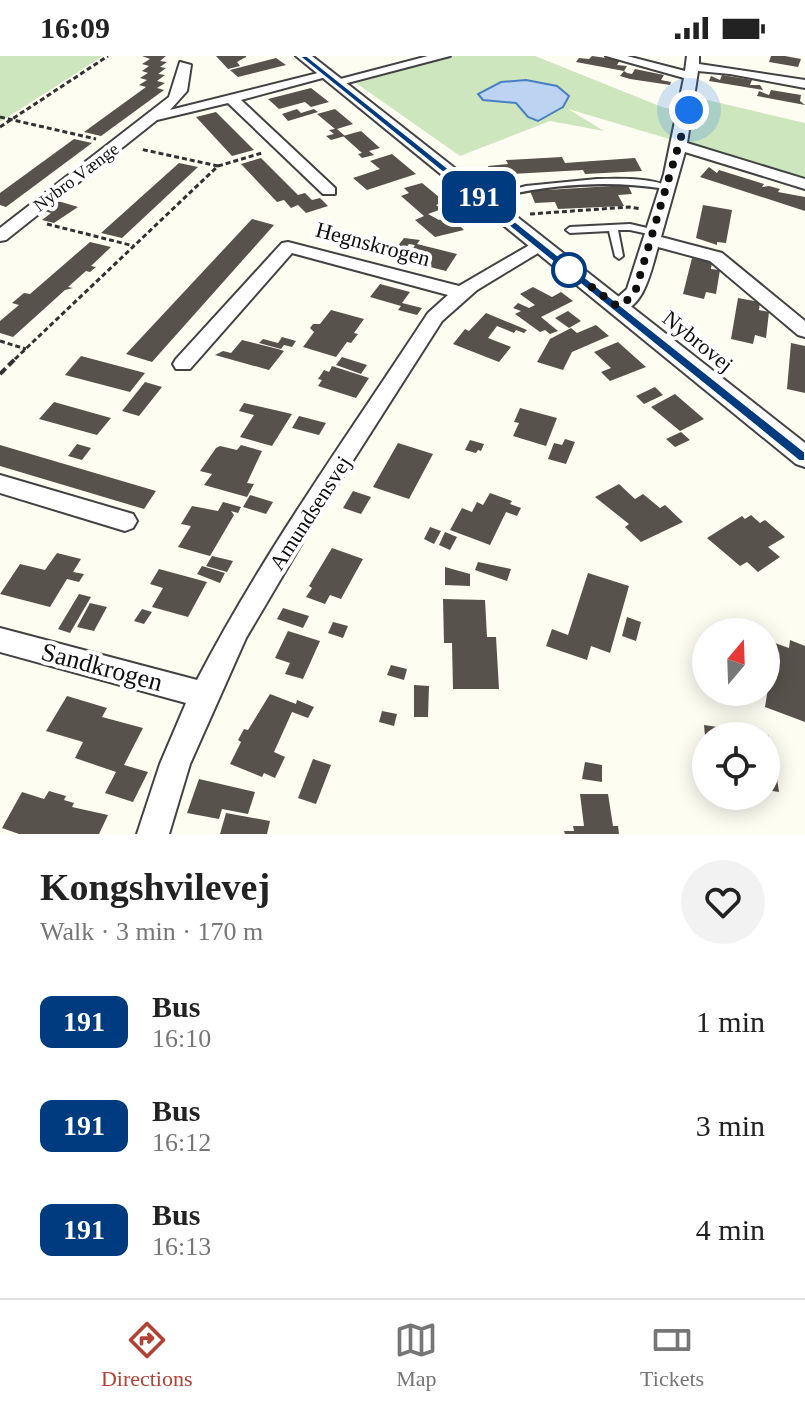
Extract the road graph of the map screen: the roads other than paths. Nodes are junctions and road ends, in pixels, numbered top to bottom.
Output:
1 (303, 56) edge
2 (444, 56) edge
3 (612, 56) edge
4 (185, 65) dead end
5 (692, 67) edge
6 (331, 78) junction
7 (805, 84) edge
8 (231, 98) junction
9 (153, 119) junction
10 (680, 146) junction
11 (805, 184) edge
12 (666, 187) junction
13 (329, 191) dead end
14 (481, 199) junction
15 (613, 228) junction
16 (570, 230) dead end
17 (0, 236) edge
18 (652, 236) junction
19 (539, 247) junction
20 (619, 256) dead end
21 (459, 292) junction
22 (617, 306) junction
23 (805, 331) edge
24 (183, 364) dead end
25 (805, 457) edge
26 (0, 484) edge
27 (125, 521) dead end
28 (0, 640) edge
29 (204, 695) junction
30 (153, 834) edge

1 - 6 street, Nybrovej
2 - 6 street
3 - 5 street
4 - 9 street, Nybro Vænge
5 - 7 street
5 - 10 street
6 - 8 street, Nybro Vænge
6 - 14 street, Nybrovej
8 - 9 street, Nybro Vænge
8 - 13 street
9 - 17 street, Nybro Vænge
10 - 11 street
10 - 12 street
12 - 14 lane
12 - 18 street
14 - 19 street, Nybrovej
15 - 16 lane
15 - 18 lane
15 - 20 lane
18 - 22 street
18 - 23 street
19 - 21 street, Amundsensvej
19 - 22 street, Nybrovej
21 - 24 street, Hegnskrogen
21 - 29 street, Amundsensvej
22 - 25 street, Nybrovej
26 - 27 street
28 - 29 street, Sandkrogen
29 - 30 street, Amundsensvej

